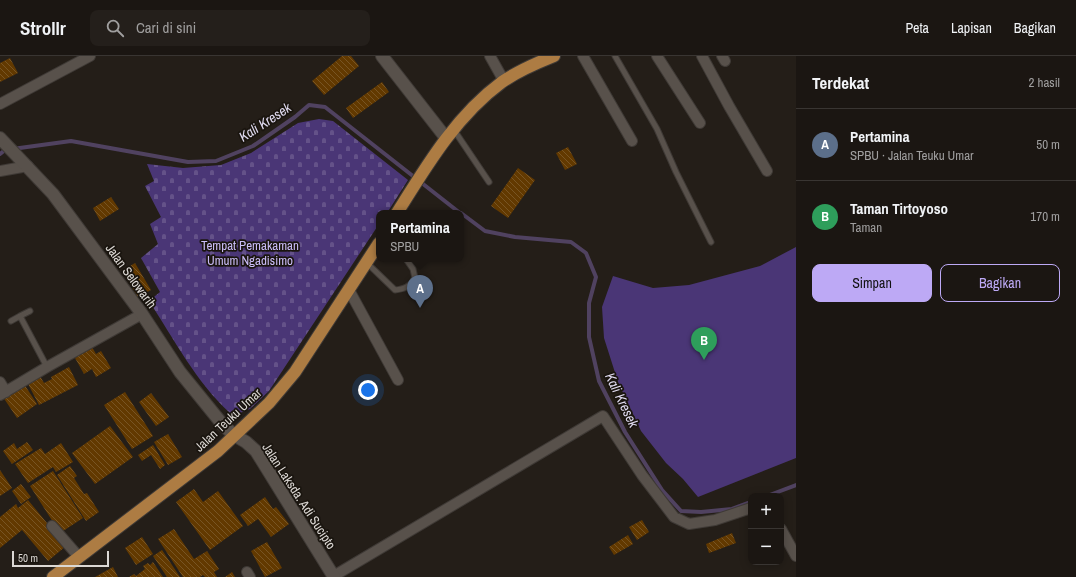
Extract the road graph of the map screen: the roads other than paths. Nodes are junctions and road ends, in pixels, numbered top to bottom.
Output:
1 (90, 56) edge
2 (382, 56) edge
3 (490, 56) edge
4 (554, 56) edge
5 (583, 56) edge
6 (615, 56) edge
7 (657, 56) edge
8 (702, 56) edge
9 (504, 81) junction
10 (0, 104) edge
11 (700, 123) dead end
12 (449, 134) junction
13 (2, 140) edge
14 (632, 141) dead end
15 (25, 164) junction
16 (0, 171) edge
17 (767, 171) dead end
18 (489, 182) dead end
19 (399, 210) edge
20 (711, 242) dead end
21 (376, 248) edge
22 (408, 262) edge
23 (367, 263) junction
24 (349, 290) junction
25 (30, 311) dead end
26 (142, 314) junction
27 (20, 316) junction
28 (11, 321) dead end
29 (47, 367) junction
30 (398, 380) dead end
31 (0, 382) edge
32 (3, 393) edge
33 (234, 435) junction
34 (748, 509) edge
35 (52, 526) dead end
36 (784, 534) edge
37 (796, 556) edge
38 (79, 557) junction
39 (53, 577) edge
40 (333, 577) edge

1 - 10 street
2 - 12 main road
3 - 9 street
4 - 9 main road
5 - 14 street
6 - 20 lane
7 - 11 street
8 - 17 street
9 - 12 main road
12 - 18 lane
12 - 19 main road
13 - 15 main road, Jalan Selowarih
15 - 16 street
15 - 26 main road, Jalan Selowarih
21 - 23 main road, Jalan Teuku Umar
22 - 23 lane
23 - 24 main road, Jalan Teuku Umar
24 - 30 street
24 - 33 main road, Jalan Teuku Umar
25 - 27 lane
26 - 29 street
26 - 33 main road, Jalan Selowarih
27 - 28 lane
27 - 29 lane
29 - 32 street
31 - 32 street
33 - 38 main road, Jalan Teuku Umar
33 - 40 main road, Jalan Laksda. Adi Sucipto
34 - 40 street
35 - 38 street
36 - 37 street
38 - 39 main road, Jalan Teuku Umar

